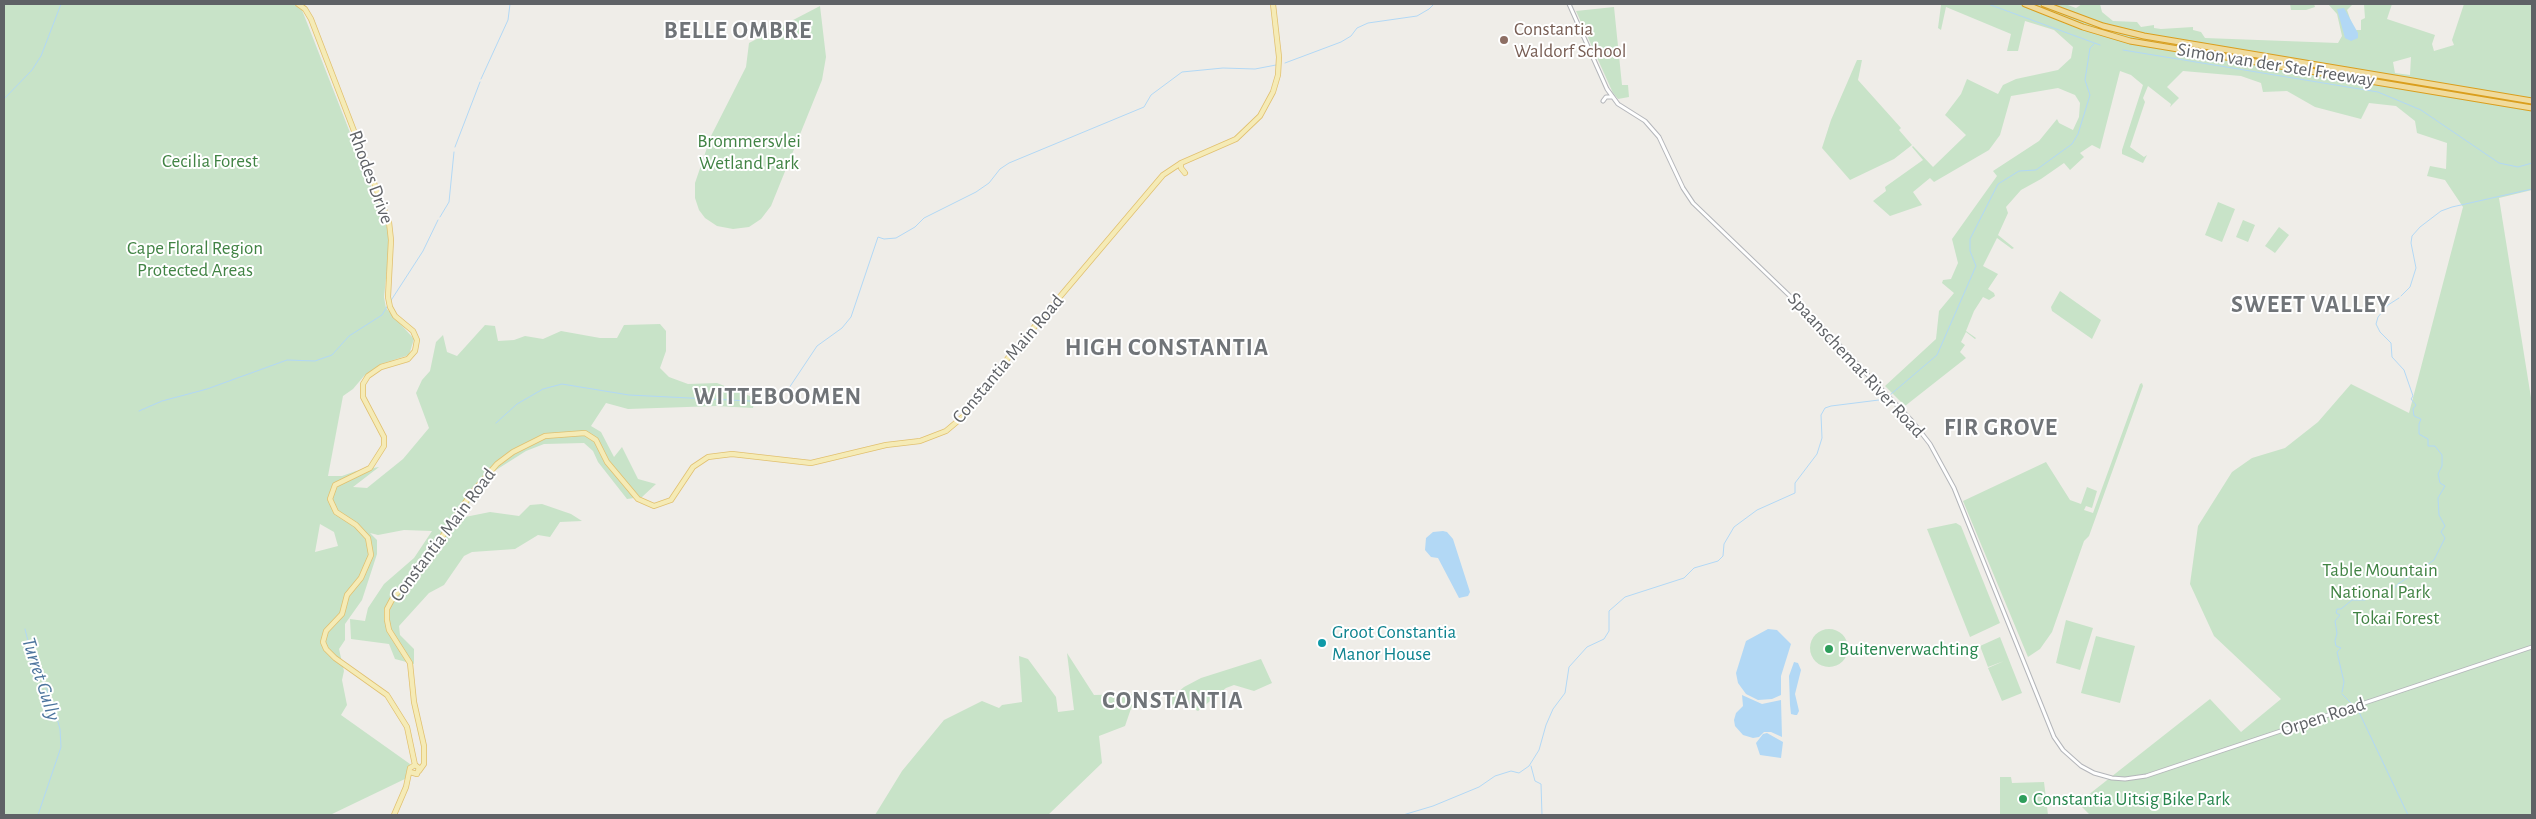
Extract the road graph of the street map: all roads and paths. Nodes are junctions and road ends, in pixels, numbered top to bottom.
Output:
1 (298, 4) edge
2 (1273, 4) edge
3 (1569, 4) edge
4 (2025, 4) edge
5 (2044, 4) edge
6 (1613, 98) junction
7 (1603, 100) dead end
8 (2532, 101) edge
9 (2532, 108) edge
10 (1181, 163) junction
11 (1185, 173) dead end
12 (2532, 647) edge
13 (424, 755) junction
14 (413, 767) junction
15 (418, 773) junction
16 (2112, 778) joint
17 (406, 787) junction
18 (394, 815) edge

1 - 14 main road, Rhodes Drive
2 - 10 main road, Constantia Main Road
3 - 6 main road, Spaanschemat River Road
4 - 9 highway, Simon van der Stel Freeway
5 - 8 highway, Simon van der Stel Freeway
6 - 7 main road
6 - 16 main road, Spaanschemat River Road
10 - 11 main road
10 - 13 main road, Constantia Main Road
12 - 16 main road, Orpen Road
13 - 14 main road
13 - 15 main road, Constantia Main Road
14 - 15 main road
14 - 15 main road
14 - 17 main road
15 - 17 main road
17 - 18 main road

